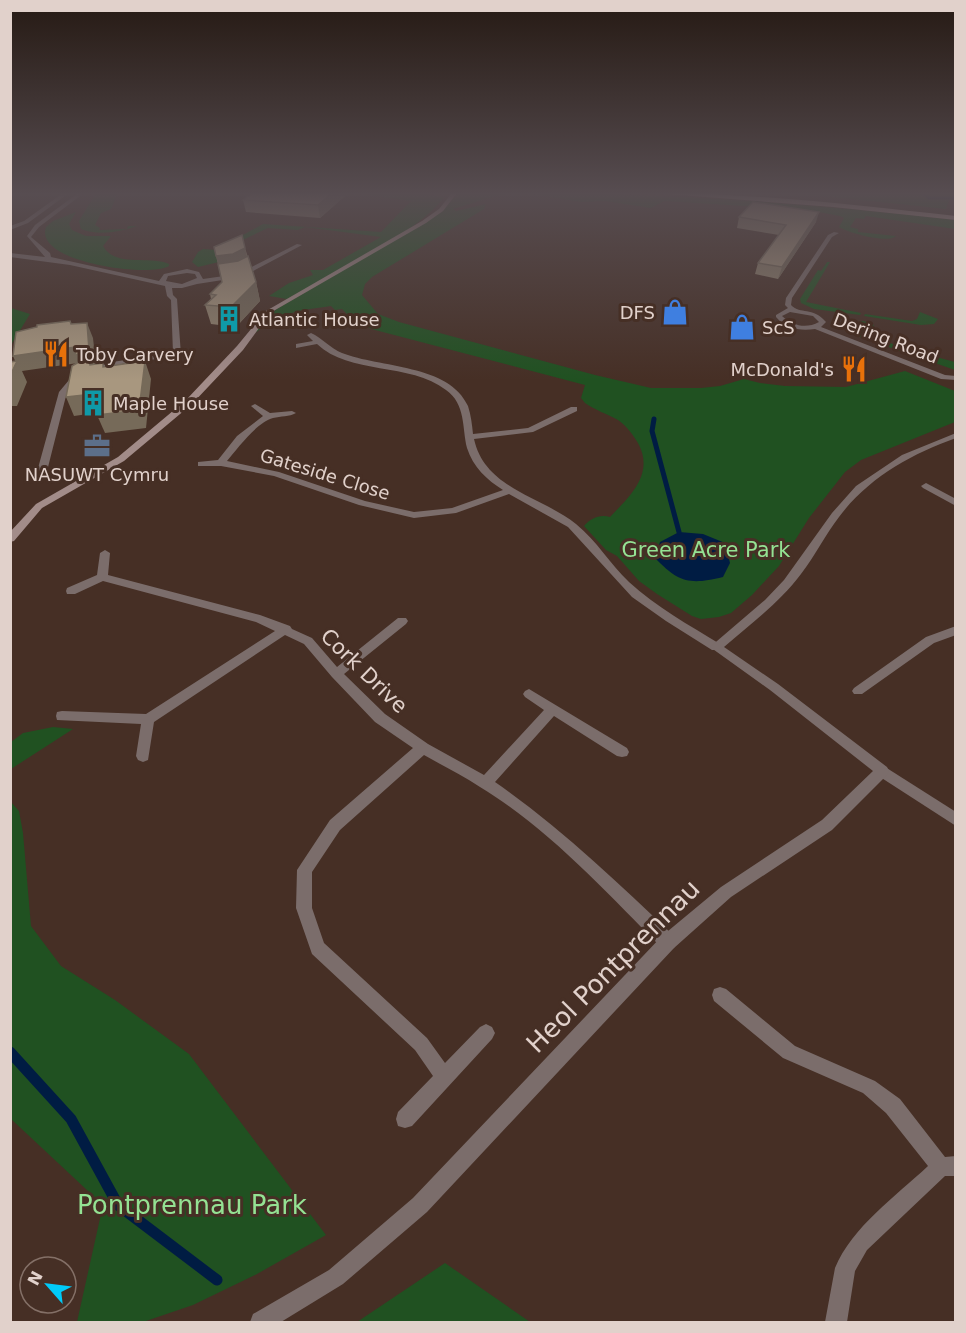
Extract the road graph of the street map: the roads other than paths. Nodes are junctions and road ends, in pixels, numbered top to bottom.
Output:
1 (31, 255) edge
2 (278, 255) edge
3 (367, 255) edge
4 (817, 255) edge
5 (48, 257) joint
6 (248, 272) junction
7 (197, 273) junction
8 (171, 274) junction
9 (123, 275) junction
10 (194, 283) junction
11 (168, 285) junction
12 (174, 299) junction
13 (792, 309) junction
14 (816, 327) junction
15 (299, 346) dead end
16 (944, 377) junction
17 (956, 378) edge
18 (956, 385) edge
19 (255, 406) dead end
20 (574, 409) dead end
21 (292, 413) dead end
22 (268, 416) junction
23 (956, 435) edge
24 (469, 437) junction
25 (220, 463) junction
26 (201, 464) dead end
27 (40, 479) dead end
28 (926, 486) dead end
29 (508, 491) junction
30 (956, 503) edge
31 (10, 539) edge
32 (105, 553) dead end
33 (102, 577) junction
34 (71, 591) dead end
35 (402, 621) dead end
36 (286, 629) junction
37 (956, 630) edge
38 (716, 647) junction
39 (336, 674) junction
40 (858, 691) dead end
41 (529, 694) dead end
42 (552, 710) junction
43 (62, 716) dead end
44 (148, 719) junction
45 (423, 748) junction
46 (622, 752) dead end
47 (143, 756) dead end
48 (882, 771) junction
49 (486, 783) junction
50 (956, 820) edge
51 (668, 942) junction
52 (720, 995) dead end
53 (486, 1033) dead end
54 (444, 1077) junction
55 (405, 1119) dead end
56 (948, 1166) edge
57 (261, 1323) edge
58 (836, 1323) edge

1 - 5 street
2 - 6 street
3 - 31 main road
4 - 13 street, Dering Road
5 - 9 street
6 - 7 street
6 - 10 street
7 - 8 street
7 - 10 street
8 - 9 street
8 - 11 street
9 - 11 street
10 - 11 street
10 - 12 street
11 - 12 street
12 - 27 street
13 - 14 street, Dering Road
13 - 14 street, Dering Road
14 - 16 street, Dering Road
15 - 24 street
16 - 17 street, Dering Road
16 - 18 street, Dering Road
19 - 22 street
20 - 24 street
21 - 22 street, Gateside Close
22 - 25 street, Gateside Close
23 - 38 street
24 - 29 street
25 - 26 street
25 - 29 street, Gateside Close
28 - 30 street
29 - 38 street
32 - 33 street
33 - 34 street
33 - 36 street, Cork Drive
35 - 39 street
36 - 39 street, Cork Drive
36 - 44 street
37 - 40 street
38 - 48 street
39 - 45 street, Cork Drive
41 - 42 street
42 - 46 street
42 - 49 street
43 - 44 street
44 - 47 street
45 - 49 street, Cork Drive
45 - 54 street
48 - 50 street
48 - 51 street, Heol Pontprennau
49 - 51 street, Cork Drive
51 - 57 street, Heol Pontprennau
52 - 56 street
53 - 54 street
54 - 55 street
56 - 58 street

